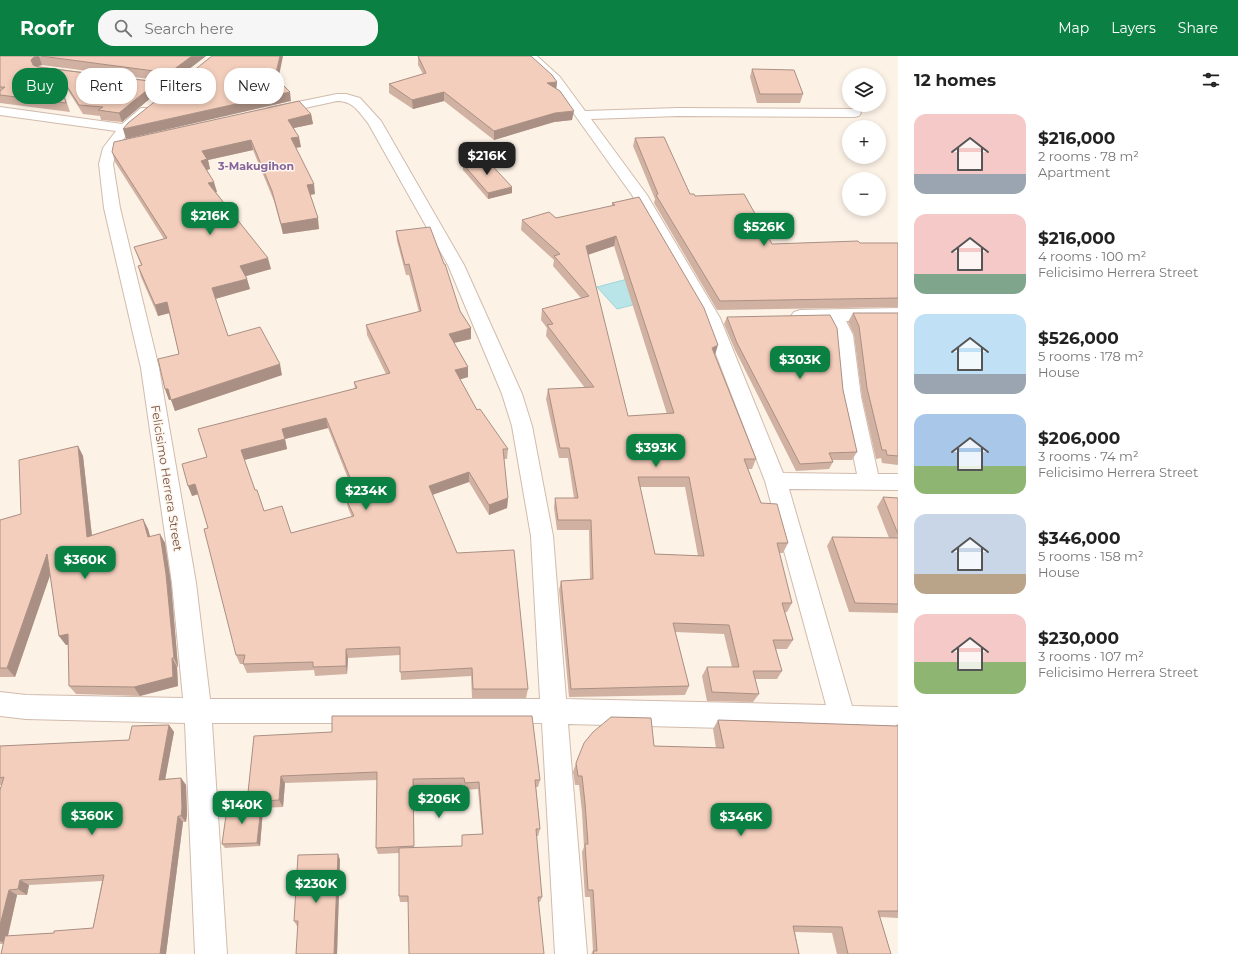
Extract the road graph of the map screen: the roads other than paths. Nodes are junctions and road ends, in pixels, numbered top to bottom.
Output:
1 (530, 56) edge
2 (158, 104) edge
3 (0, 112) edge
4 (854, 113) dead end
5 (260, 114) edge
6 (582, 115) junction
7 (122, 140) junction
8 (898, 314) edge
9 (834, 315) junction
10 (780, 317) edge
11 (776, 481) junction
12 (869, 481) junction
13 (898, 482) edge
14 (0, 704) edge
15 (198, 711) junction
16 (554, 711) junction
17 (843, 720) junction
18 (898, 720) edge
19 (211, 954) edge
20 (571, 954) edge

1 - 6 street
2 - 7 street
3 - 7 street
4 - 6 street
5 - 16 street
6 - 11 street
7 - 15 street, Felicisimo Herrera Street
8 - 9 street
9 - 10 street
9 - 12 street
11 - 12 street
11 - 17 street
12 - 13 street
14 - 15 street
15 - 16 street
15 - 19 street, Felicisimo Herrera Street
16 - 17 street
16 - 20 street
17 - 18 street

